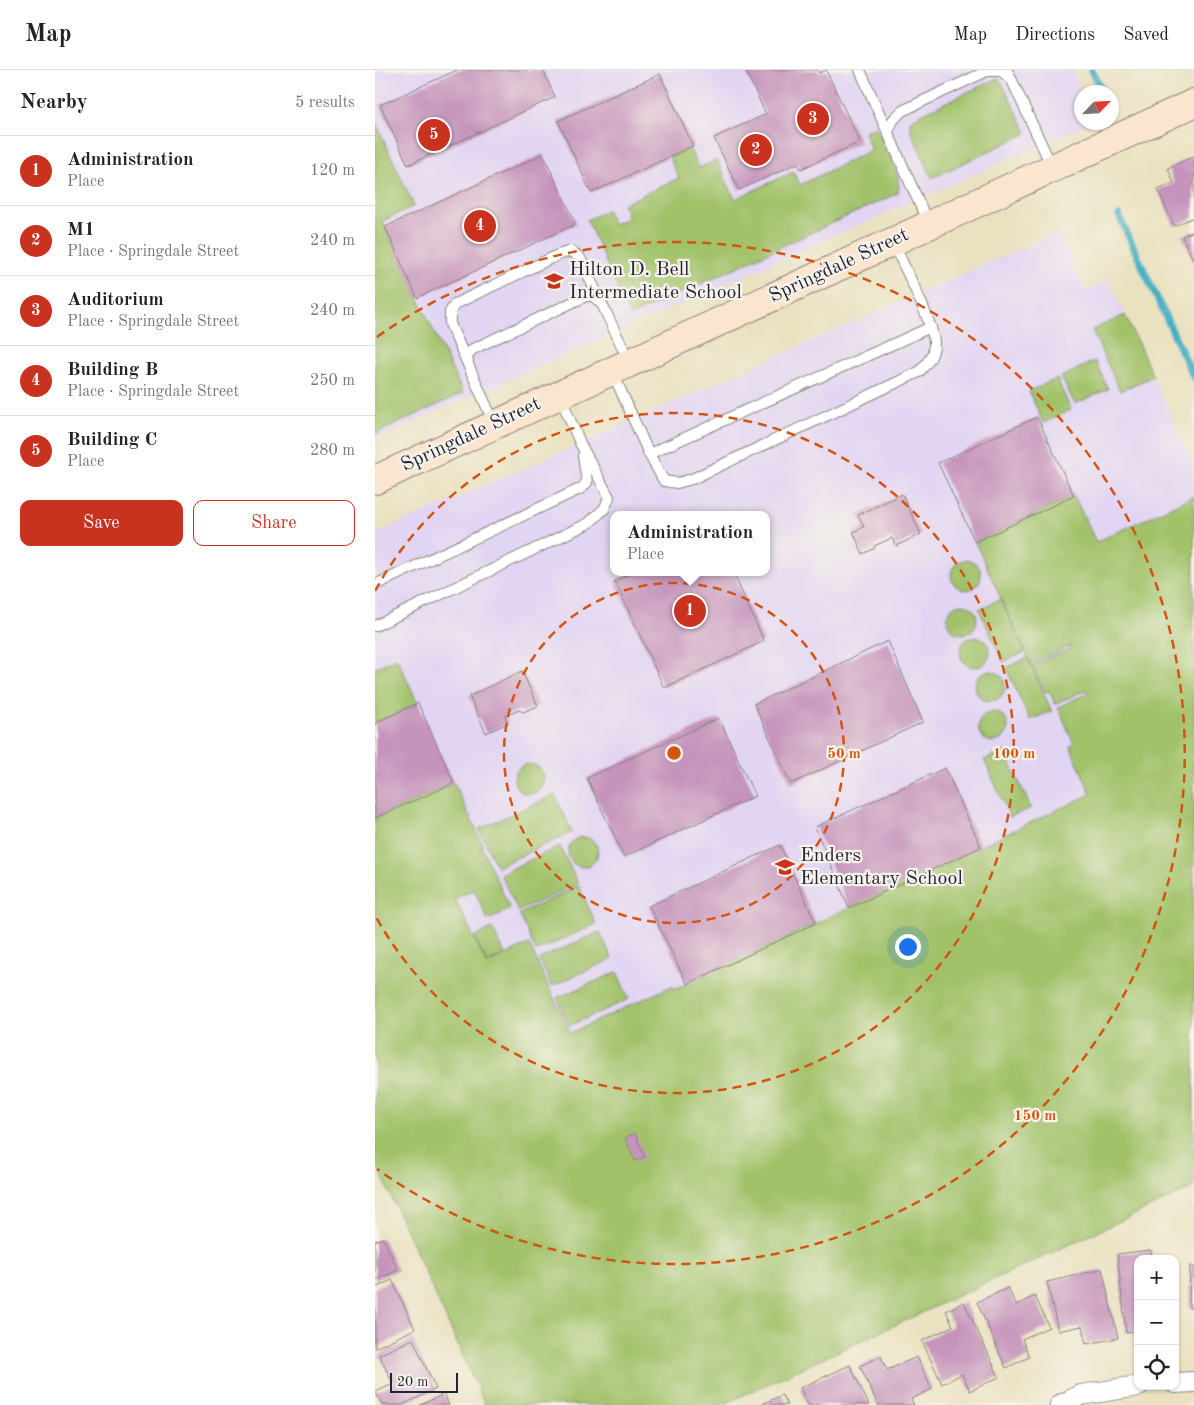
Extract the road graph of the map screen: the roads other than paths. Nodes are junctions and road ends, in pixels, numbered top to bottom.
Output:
1 (860, 70) edge
2 (1009, 74) edge
3 (1194, 103) edge
4 (888, 132) junction
5 (1053, 168) junction
6 (929, 225) junction
7 (893, 242) junction
8 (602, 303) junction
9 (931, 327) junction
10 (468, 364) junction
11 (620, 366) junction
12 (559, 395) junction
13 (495, 424) junction
14 (580, 443) junction
15 (649, 454) junction
16 (375, 480) edge
17 (375, 584) edge
18 (375, 626) edge
19 (1194, 1382) edge
20 (1179, 1383) edge
21 (1134, 1387) edge
22 (1060, 1405) edge

1 - 4 lane
2 - 4 lane
2 - 5 lane
3 - 5 street, Springdale Street
4 - 6 lane
5 - 6 street, Springdale Street
6 - 7 street, Springdale Street
7 - 9 lane
7 - 11 street, Springdale Street
8 - 10 lane
8 - 10 lane
8 - 11 lane
9 - 15 lane
9 - 15 lane
10 - 13 lane
11 - 12 street, Springdale Street
11 - 15 lane
12 - 13 street, Springdale Street
12 - 14 lane
13 - 16 street, Springdale Street
14 - 17 lane
14 - 18 lane
19 - 20 street
21 - 22 street

